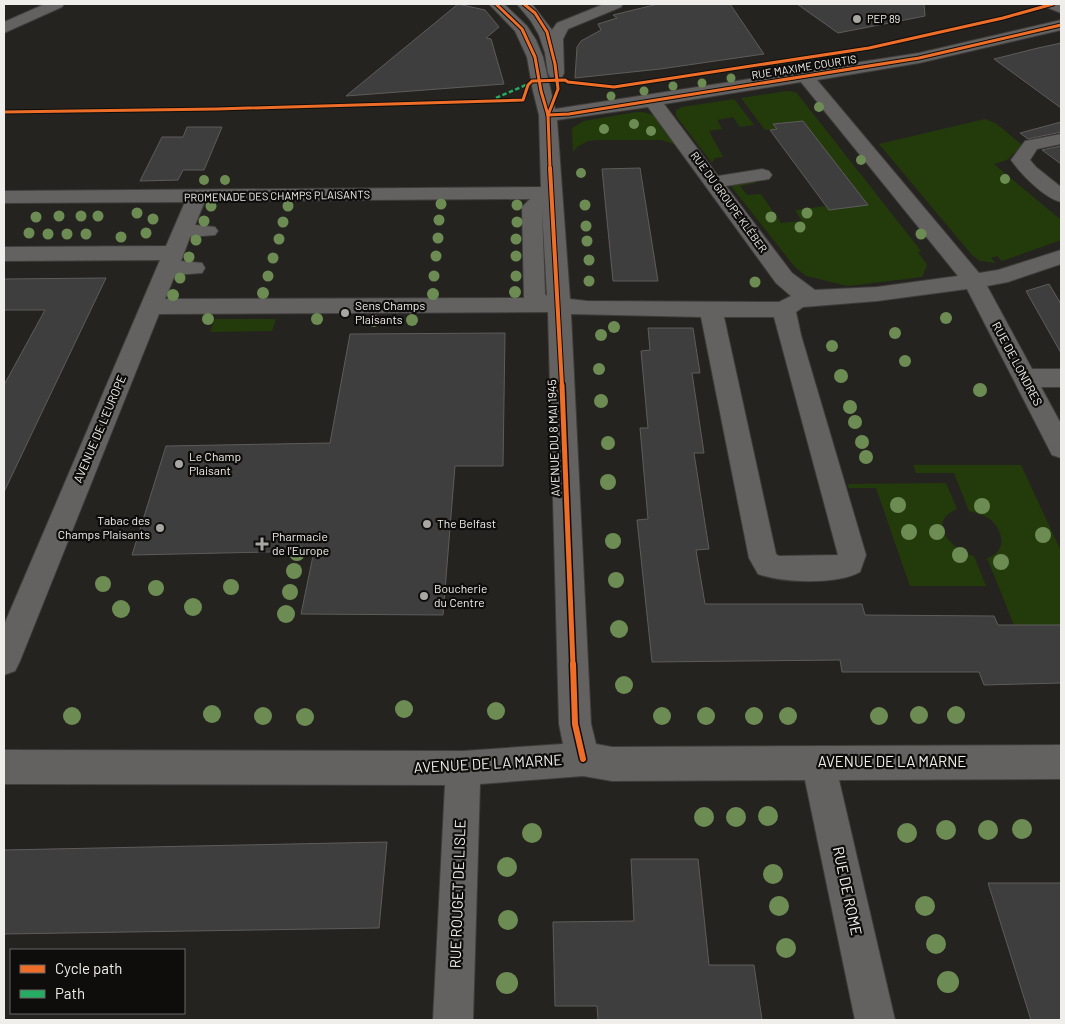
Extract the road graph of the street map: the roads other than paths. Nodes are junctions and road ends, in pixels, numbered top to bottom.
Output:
1 (57, 4) edge
2 (496, 4) edge
3 (616, 4) edge
4 (1051, 4) edge
5 (554, 9) dead end
6 (1061, 9) edge
7 (534, 14) edge
8 (517, 24) junction
9 (562, 26) junction
10 (4, 28) edge
11 (1057, 30) edge
12 (556, 64) junction
13 (806, 77) junction
14 (653, 101) junction
15 (548, 115) junction
16 (1061, 140) edge
17 (762, 175) dead end
18 (714, 182) junction
19 (550, 193) junction
20 (197, 196) junction
21 (1061, 196) edge
22 (4, 197) edge
23 (208, 231) dead end
24 (4, 254) edge
25 (179, 255) junction
26 (1061, 257) edge
27 (973, 280) junction
28 (811, 298) junction
29 (551, 305) junction
30 (151, 307) junction
31 (711, 310) junction
32 (784, 310) junction
33 (1025, 378) junction
34 (1061, 378) edge
35 (1061, 448) edge
36 (4, 661) edge
37 (583, 759) junction
38 (818, 762) junction
39 (1061, 762) edge
40 (4, 767) edge
41 (463, 768) junction
42 (453, 1020) edge
43 (875, 1020) edge

1 - 10 street
2 - 8 street
3 - 9 street
4 - 6 street
5 - 7 street
7 - 8 street
7 - 9 street
7 - 12 street
8 - 15 street
9 - 12 street
11 - 13 street, RUE MAXIME COURTIS
12 - 15 street
13 - 14 street, RUE MAXIME COURTIS
13 - 27 street, RUE DE LONDRES
14 - 15 street, RUE MAXIME COURTIS
14 - 18 street, RUE DU GROUPE KLÉBER
15 - 19 street, AVENUE DU 8 MAI 1945
16 - 21 street
17 - 18 street
18 - 28 street, RUE DU GROUPE KLÉBER
19 - 20 street, PROMENADE DES CHAMPS PLAISANTS
19 - 29 street, AVENUE DU 8 MAI 1945
19 - 29 street
20 - 22 street, PROMENADE DES CHAMPS PLAISANTS
20 - 25 street, AVENUE DE L'EUROPE
23 - 25 street
24 - 25 street
25 - 30 street, AVENUE DE L'EUROPE
26 - 27 street
27 - 28 street
27 - 33 street, RUE DE LONDRES
28 - 32 street
29 - 30 street
29 - 31 street
29 - 37 street, AVENUE DU 8 MAI 1945
30 - 36 street, AVENUE DE L'EUROPE
31 - 32 street
31 - 32 street
33 - 34 street
33 - 35 street, RUE DE LONDRES
37 - 38 street, AVENUE DE LA MARNE
37 - 41 street, AVENUE DE LA MARNE
38 - 39 street, AVENUE DE LA MARNE
38 - 43 street, RUE DE ROME
40 - 41 street, AVENUE DE LA MARNE
41 - 42 street, RUE ROUGET DE LISLE

